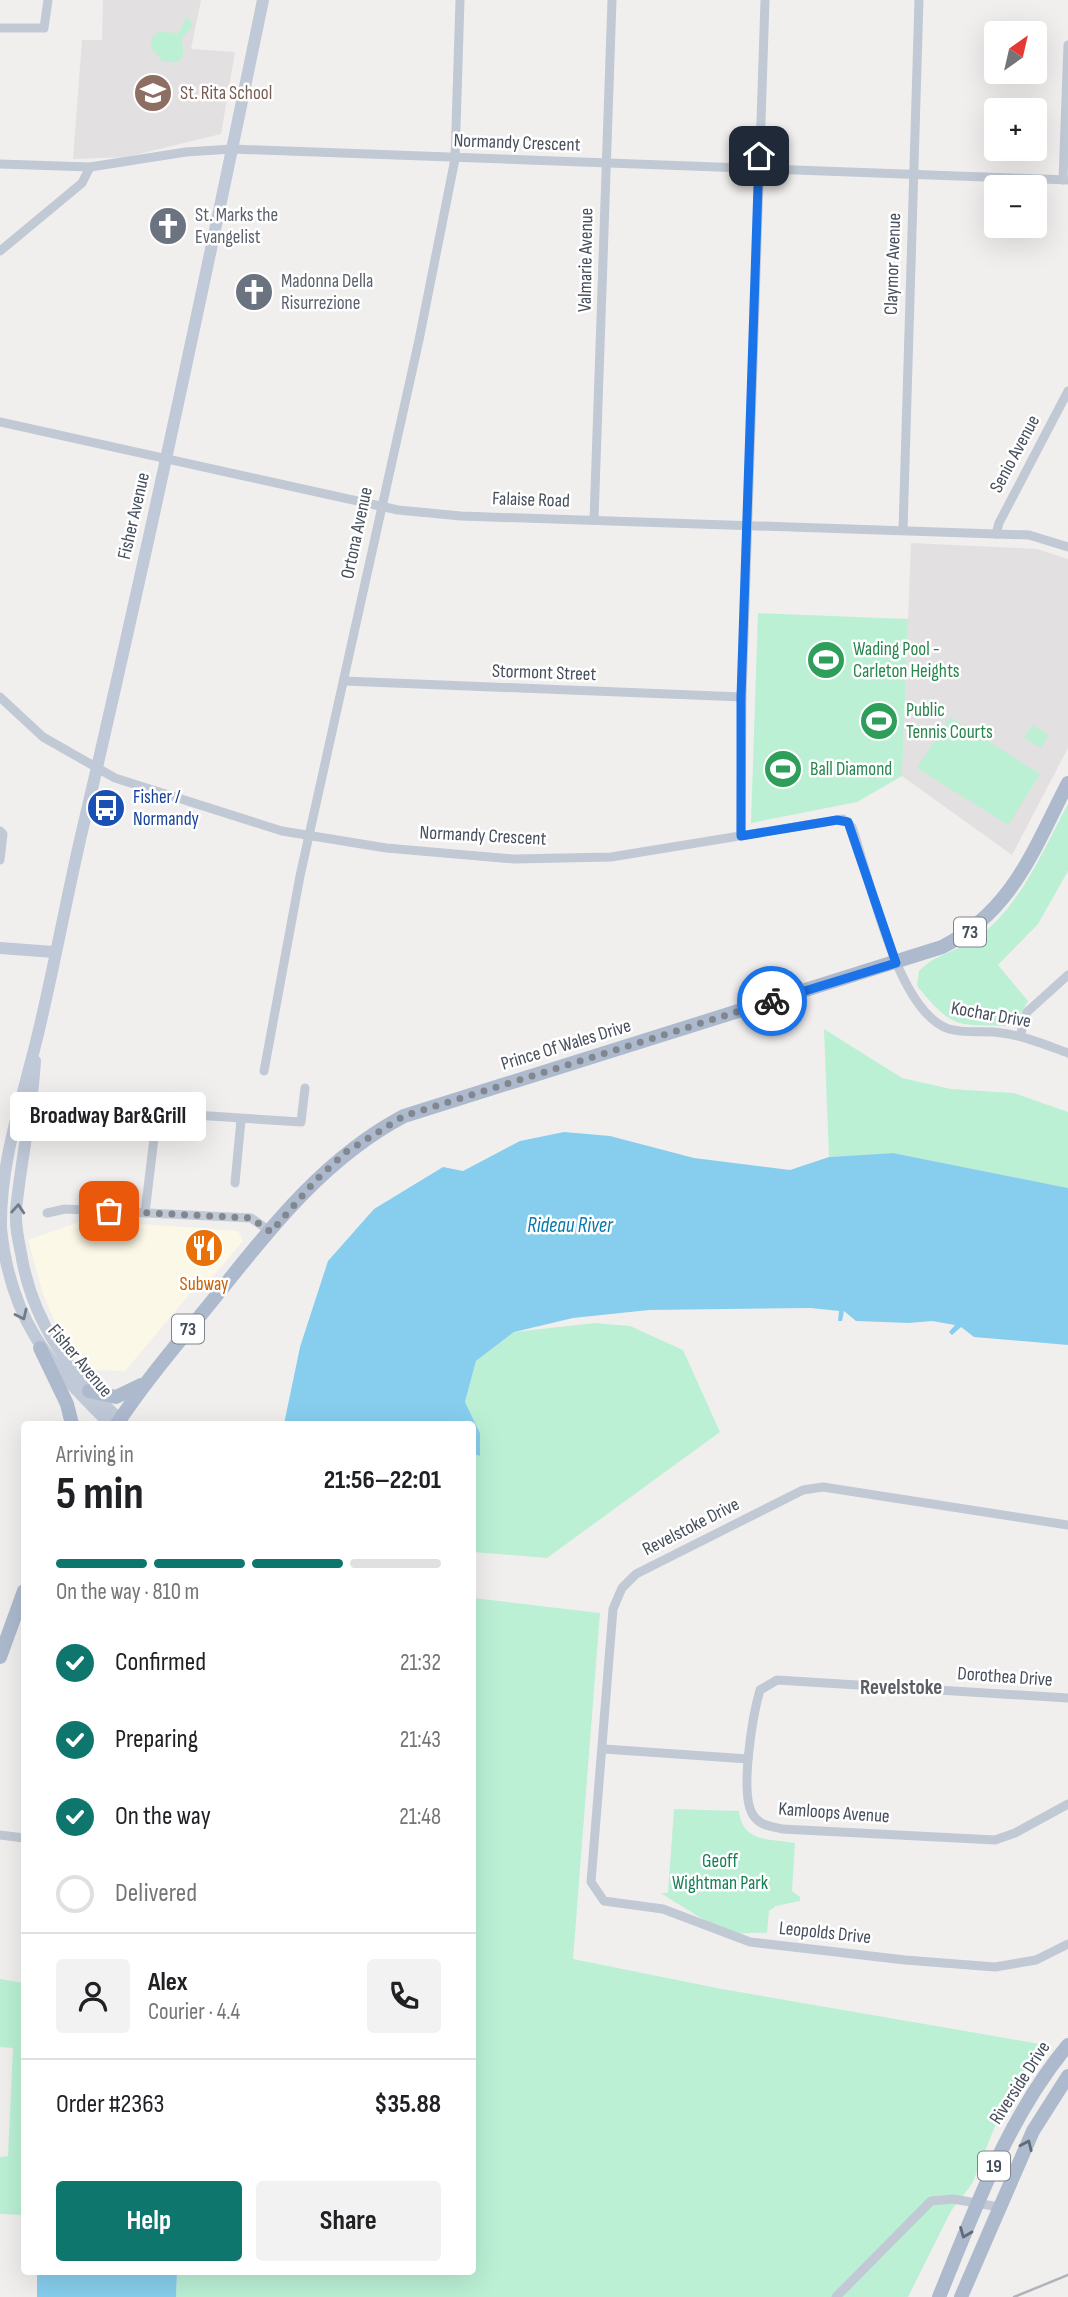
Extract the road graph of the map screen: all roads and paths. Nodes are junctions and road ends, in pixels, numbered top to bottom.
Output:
1 (48, 0) edge
2 (263, 0) edge
3 (460, 0) edge
4 (612, 0) edge
5 (765, 0) edge
6 (919, 0) edge
7 (0, 28) edge
8 (1068, 45) edge
9 (232, 149) junction
10 (455, 159) junction
11 (605, 163) junction
12 (0, 164) edge
13 (90, 167) junction
14 (758, 169) junction
15 (914, 176) junction
16 (1066, 180) edge
17 (0, 251) edge
18 (1068, 391) edge
19 (0, 422) edge
20 (166, 460) junction
21 (380, 506) junction
22 (594, 520) junction
23 (748, 526) junction
24 (903, 530) junction
25 (996, 534) junction
26 (1068, 547) edge
27 (344, 681) junction
28 (0, 697) edge
29 (741, 697) junction
30 (97, 769) junction
31 (1068, 783) edge
32 (0, 831) edge
33 (310, 836) junction
34 (741, 836) junction
35 (0, 860) edge
36 (0, 948) edge
37 (54, 952) junction
38 (896, 963) junction
39 (1068, 975) edge
40 (1020, 1036) junction
41 (37, 1039) junction
42 (1068, 1053) edge
43 (264, 1071) dead end
44 (305, 1088) dead end
45 (18, 1102) junction
46 (32, 1105) junction
47 (157, 1113) junction
48 (241, 1120) junction
49 (235, 1183) dead end
50 (47, 1213) dead end
51 (145, 1213) junction
52 (271, 1232) junction
53 (24, 1277) junction
54 (10, 1280) junction
55 (40, 1348) junction
56 (148, 1380) junction
57 (89, 1391) junction
58 (71, 1421) edge
59 (114, 1421) edge
60 (114, 1421) edge
61 (117, 1421) edge
62 (1068, 1525) edge
63 (21, 1599) edge
64 (0, 1657) edge
65 (1068, 1698) edge
66 (604, 1749) junction
67 (748, 1759) junction
68 (1068, 1804) edge
69 (0, 1835) edge
70 (21, 1838) edge
71 (591, 1881) joint
72 (1068, 1944) edge
73 (1068, 2045) edge
74 (1068, 2076) edge
75 (977, 2204) junction
76 (999, 2207) junction
77 (836, 2297) edge
78 (939, 2297) edge
79 (961, 2297) edge

1 - 7 street
2 - 9 main road, Fisher Avenue
3 - 10 street, Ortona Avenue
4 - 11 street, Valmarie Avenue
5 - 14 street
6 - 15 street, Claymor Avenue
8 - 16 street
9 - 10 street, Normandy Crescent
9 - 13 street, Normandy Crescent
9 - 20 main road, Fisher Avenue
10 - 11 street, Normandy Crescent
10 - 21 street, Ortona Avenue
11 - 14 street, Normandy Crescent
11 - 22 street, Valmarie Avenue
12 - 13 street, Normandy Crescent
13 - 17 street
14 - 15 street, Normandy Crescent
14 - 23 street
15 - 16 street, Normandy Crescent
15 - 24 street, Claymor Avenue
18 - 25 street, Senio Avenue
19 - 20 street, Falaise Road
20 - 21 street, Falaise Road
20 - 30 main road, Fisher Avenue
21 - 22 street, Falaise Road
21 - 27 street, Ortona Avenue
22 - 23 street, Falaise Road
23 - 24 street, Falaise Road
23 - 29 street
24 - 25 street, Falaise Road
25 - 26 street, Falaise Road
27 - 29 street, Stormont Street
27 - 33 street, Ortona Avenue
28 - 30 street, Normandy Crescent
29 - 34 street
30 - 33 street, Normandy Crescent
30 - 37 main road, Fisher Avenue
31 - 38 main road, Prince Of Wales Drive / 73
32 - 35 street
33 - 34 street, Normandy Crescent
33 - 43 street, Ortona Avenue
34 - 38 street, Normandy Crescent
36 - 37 main road
37 - 41 main road, Fisher Avenue
38 - 40 street, Kochar Drive
38 - 52 main road, Prince Of Wales Drive / 73
39 - 40 street
40 - 42 street, Kochar Drive
41 - 45 main road, Fisher Avenue
41 - 46 main road, Fisher Avenue
44 - 48 street
45 - 46 street
45 - 54 main road, Fisher Avenue
46 - 47 street
53 -> 46 main road, Fisher Avenue
47 - 48 street
47 - 51 street
48 - 49 street
50 - 51 street
51 - 52 street
52 - 56 main road, Prince Of Wales Drive / 73
53 - 54 main road
53 - 57 main road, Fisher Avenue
54 -> 55 main road, Fisher Avenue
55 - 58 main road
55 - 60 main road, Fisher Avenue
56 - 57 main road
56 - 61 main road, Prince Of Wales Drive / 73
57 - 59 main road, Fisher Avenue
62 - 66 street, Revelstoke Drive
63 - 64 main road
65 - 67 street, Dorothea Drive
66 - 67 street
66 - 71 street, Revelstoke Drive
67 - 68 street, Kamloops Avenue
69 - 70 street
71 - 72 street, Leopolds Drive
73 - 75 main road, Riverside Drive / 19
76 -> 74 main road, Riverside Drive / 19
75 - 76 street
75 - 77 street
75 -> 78 main road, Riverside Drive / 19
76 - 79 main road, Riverside Drive / 19

